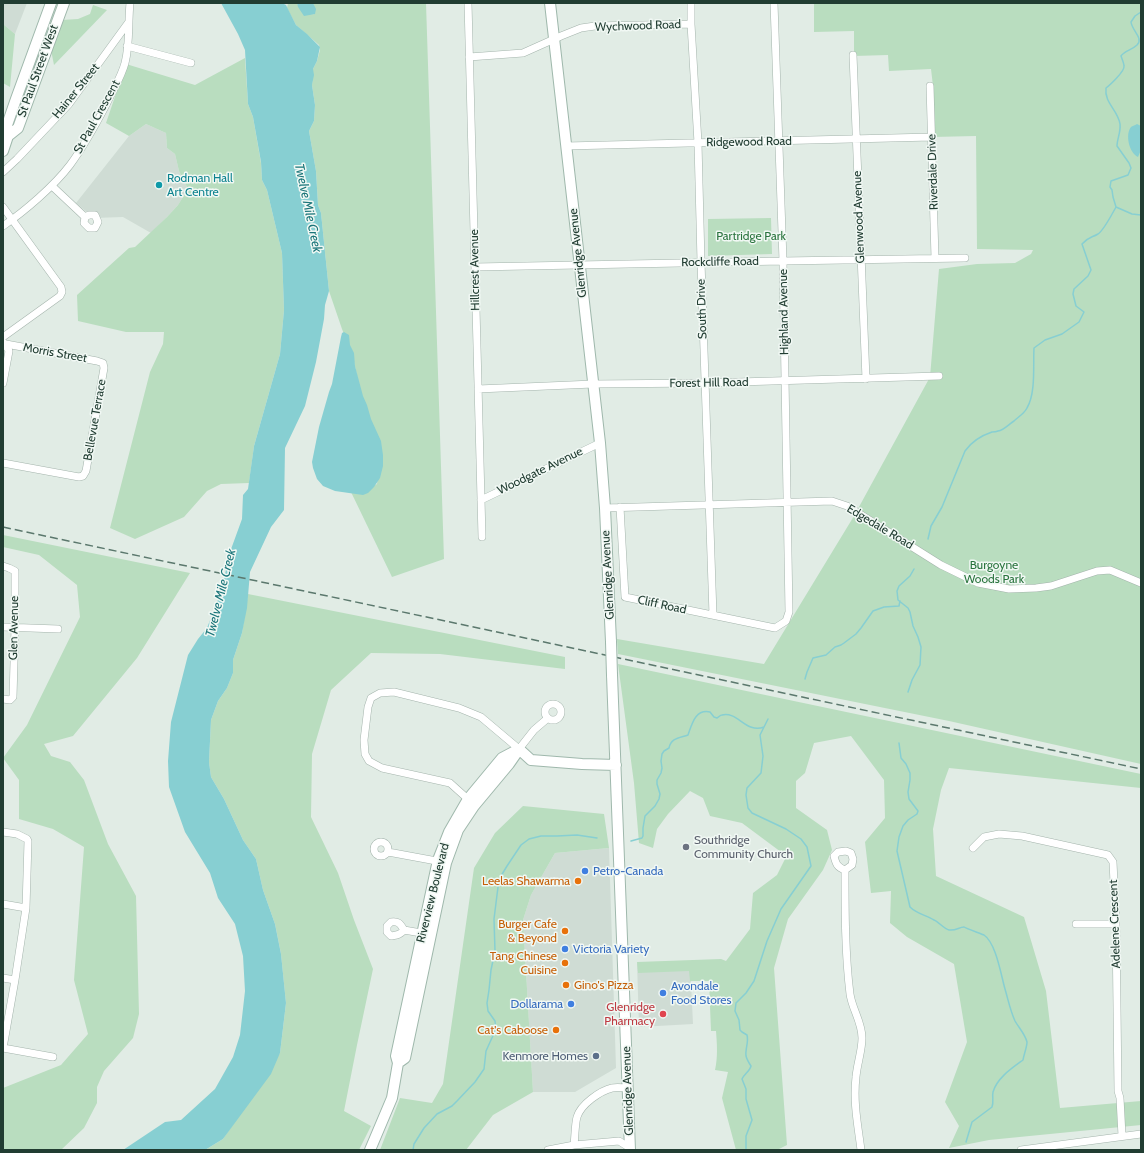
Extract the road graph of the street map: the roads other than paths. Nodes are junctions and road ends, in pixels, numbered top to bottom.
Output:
1 (51, 3) edge
2 (64, 3) edge
3 (130, 3) edge
4 (468, 3) edge
5 (550, 3) edge
6 (691, 3) edge
7 (774, 3) edge
8 (128, 23) junction
9 (691, 24) junction
10 (554, 39) junction
11 (127, 46) junction
12 (854, 55) dead end
13 (469, 57) junction
14 (191, 63) dead end
15 (930, 86) dead end
16 (6, 135) edge
17 (932, 137) junction
18 (856, 139) junction
19 (779, 141) junction
20 (698, 143) junction
21 (566, 146) junction
22 (3, 151) edge
23 (3, 172) edge
24 (52, 186) junction
25 (3, 208) edge
26 (84, 217) dead end
27 (12, 220) junction
28 (3, 226) edge
29 (936, 258) junction
30 (965, 258) dead end
31 (783, 260) junction
32 (861, 260) junction
33 (701, 262) junction
34 (579, 265) junction
35 (475, 267) junction
36 (3, 337) edge
37 (4, 343) edge
38 (103, 363) joint
39 (939, 376) dead end
40 (866, 379) junction
41 (786, 381) junction
42 (3, 383) edge
43 (705, 383) junction
44 (593, 384) junction
45 (478, 389) junction
46 (600, 443) junction
47 (3, 463) edge
48 (481, 500) junction
49 (787, 503) junction
50 (709, 505) junction
51 (620, 507) junction
52 (605, 508) junction
53 (482, 537) dead end
54 (3, 566) edge
55 (1141, 583) edge
56 (713, 615) junction
57 (786, 621) joint
58 (3, 627) edge
59 (15, 628) junction
60 (58, 629) dead end
61 (3, 700) edge
62 (548, 718) dead end
63 (519, 749) junction
64 (616, 765) junction
65 (471, 802) junction
66 (3, 832) edge
67 (973, 848) dead end
68 (388, 852) dead end
69 (442, 862) junction
70 (845, 870) dead end
71 (3, 904) edge
72 (26, 908) junction
73 (1076, 924) dead end
74 (1116, 924) junction
75 (404, 930) dead end
76 (427, 934) junction
77 (3, 978) edge
78 (15, 980) junction
79 (3, 1048) edge
80 (53, 1057) dead end
81 (628, 1088) junction
82 (1141, 1134) edge
83 (1122, 1136) junction
84 (574, 1145) junction
85 (630, 1149) edge
86 (370, 1150) edge
87 (548, 1150) edge
88 (861, 1150) edge
89 (1021, 1150) edge

1 - 16 main road, St Paul Street West
2 - 16 main road, St Paul Street West
3 - 8 street, St Paul Crescent
4 - 13 street, Hillcrest Avenue
5 - 10 main road, Glenridge Avenue
6 - 9 street, South Drive
7 - 19 street, Highland Avenue
8 - 11 street, St Paul Crescent
8 - 23 street, Hainer Street
9 - 10 street, Wychwood Road
9 - 20 street, South Drive
10 - 13 street, Wychwood Road
10 - 21 main road, Glenridge Avenue
11 - 14 street
11 - 24 street, St Paul Crescent
12 - 18 street, Glenwood Avenue
13 - 35 street, Hillcrest Avenue
15 - 17 street, Riverdale Drive
16 - 22 main road, St Paul Street West
17 - 18 street, Ridgewood Road
17 - 29 street, Riverdale Drive
18 - 19 street, Ridgewood Road
18 - 32 street, Glenwood Avenue
19 - 20 street, Ridgewood Road
19 - 31 street, Highland Avenue
20 - 21 street, Ridgewood Road
20 - 33 street, South Drive
21 - 34 main road, Glenridge Avenue
24 - 26 street
24 - 27 street, St Paul Crescent
25 - 27 street
27 - 28 street, St Paul Crescent
27 - 36 street
29 - 30 street, Rockcliffe Road
29 - 32 street, Rockcliffe Road
31 - 32 street, Rockcliffe Road
31 - 33 street, Rockcliffe Road
31 - 41 street, Highland Avenue
32 - 40 street, Glenwood Avenue
33 - 34 street, Rockcliffe Road
33 - 43 street, South Drive
34 - 35 street, Rockcliffe Road
34 - 44 main road, Glenridge Avenue
35 - 45 street, Hillcrest Avenue
37 - 38 street, Morris Street
37 - 42 street
38 - 47 street, Bellevue Terrace
39 - 40 street, Forest Hill Road
40 - 41 street, Forest Hill Road
41 - 43 street, Forest Hill Road
41 - 49 street, Highland Avenue
43 - 44 street, Forest Hill Road
43 - 50 street, South Drive
44 - 45 street, Forest Hill Road
44 - 46 main road, Glenridge Avenue
45 - 48 street, Hillcrest Avenue
46 - 48 street, Woodgate Avenue
46 - 52 main road, Glenridge Avenue
48 - 53 street, Hillcrest Avenue
49 - 50 street, Edgedale Road
49 - 55 street, Edgedale Road
49 - 57 street, Highland Avenue
50 - 51 street, Edgedale Road
50 - 56 street, South Drive
51 - 52 street, Edgedale Road
51 - 56 street, Cliff Road
52 - 64 main road, Glenridge Avenue, bridge
54 - 59 street, Glen Avenue
56 - 57 street, Cliff Road
58 - 59 street
59 - 60 street
59 - 61 street, Glen Avenue
62 - 63 street
63 - 64 main road
63 - 65 main road, Riverview Boulevard
63 - 65 street
64 - 81 main road, Glenridge Avenue
65 - 69 main road, Riverview Boulevard
66 - 72 street
67 - 74 street, Adelene Crescent
68 - 69 street
69 - 76 main road, Riverview Boulevard
70 - 88 street
71 - 72 street
72 - 78 street
73 - 74 street
74 - 83 street, Adelene Crescent
75 - 76 street
76 - 86 main road, Riverview Boulevard
77 - 78 street
78 - 79 street
79 - 80 street
81 - 84 street
81 - 85 main road, Glenridge Avenue
82 - 83 street
83 - 89 street
84 - 85 street
84 - 87 street

